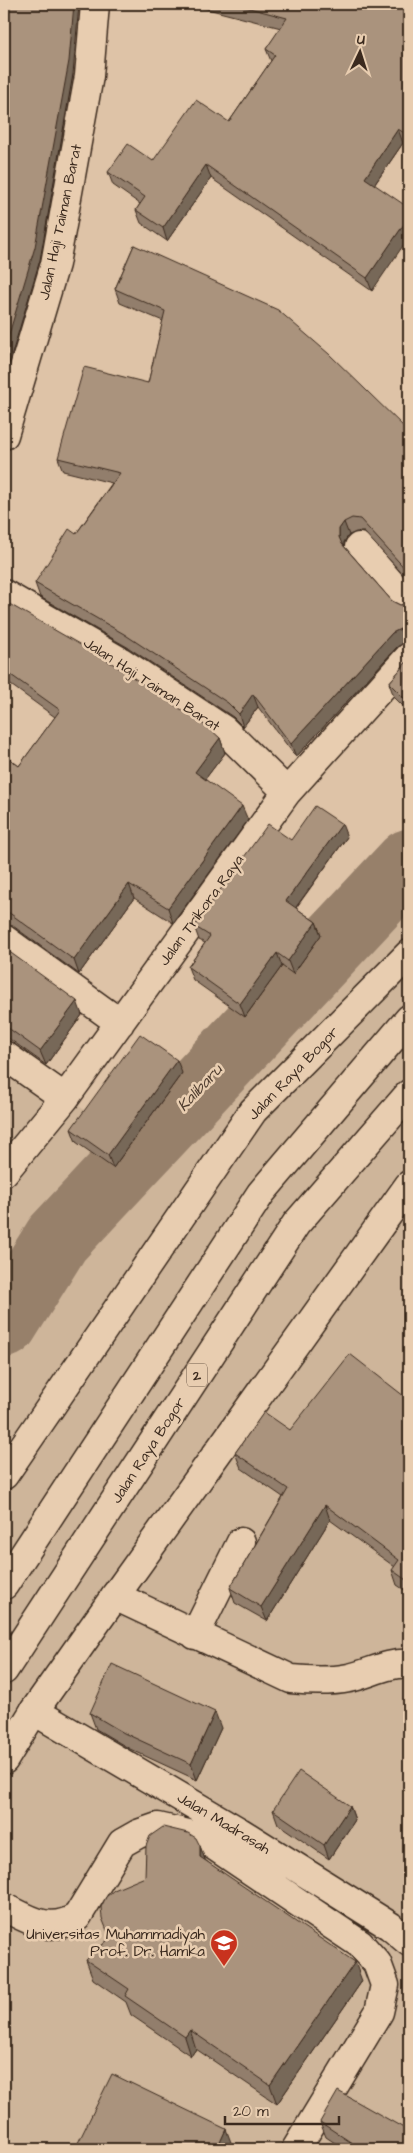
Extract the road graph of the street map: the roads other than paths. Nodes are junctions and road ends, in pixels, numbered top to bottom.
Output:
1 (95, 4) edge
2 (4, 436) edge
3 (359, 547) dead end
4 (4, 594) edge
5 (409, 604) edge
6 (409, 657) edge
7 (287, 792) junction
8 (4, 939) edge
9 (409, 954) edge
10 (409, 1019) edge
11 (120, 1023) junction
12 (4, 1055) edge
13 (409, 1094) edge
14 (65, 1098) junction
15 (6, 1164) edge
16 (409, 1185) edge
17 (4, 1475) edge
18 (241, 1542) dead end
19 (4, 1585) edge
20 (115, 1596) junction
21 (195, 1634) junction
22 (409, 1664) edge
23 (4, 1670) edge
24 (34, 1711) junction
25 (4, 1760) edge
26 (4, 1907) edge
27 (409, 1942) edge
28 (296, 2149) edge

1 - 2 main road, Jalan Haji Taiman Barat
3 - 5 main road
4 - 7 main road, Jalan Haji Taiman Barat
6 - 7 main road, Jalan Trikora Raya
7 - 11 main road, Jalan Trikora Raya
8 - 11 main road
9 - 17 main road, Jalan Raya Bogor
10 - 19 main road
11 - 14 main road, Jalan Trikora Raya
12 - 14 main road
13 - 23 main road, Jalan Raya Bogor / 2
14 - 15 main road, Jalan Trikora Raya
16 - 20 main road
18 - 21 main road
20 - 21 main road
20 - 24 main road
21 - 22 main road
24 - 25 main road
24 - 27 main road, Jalan Madrasah
26 - 28 main road

